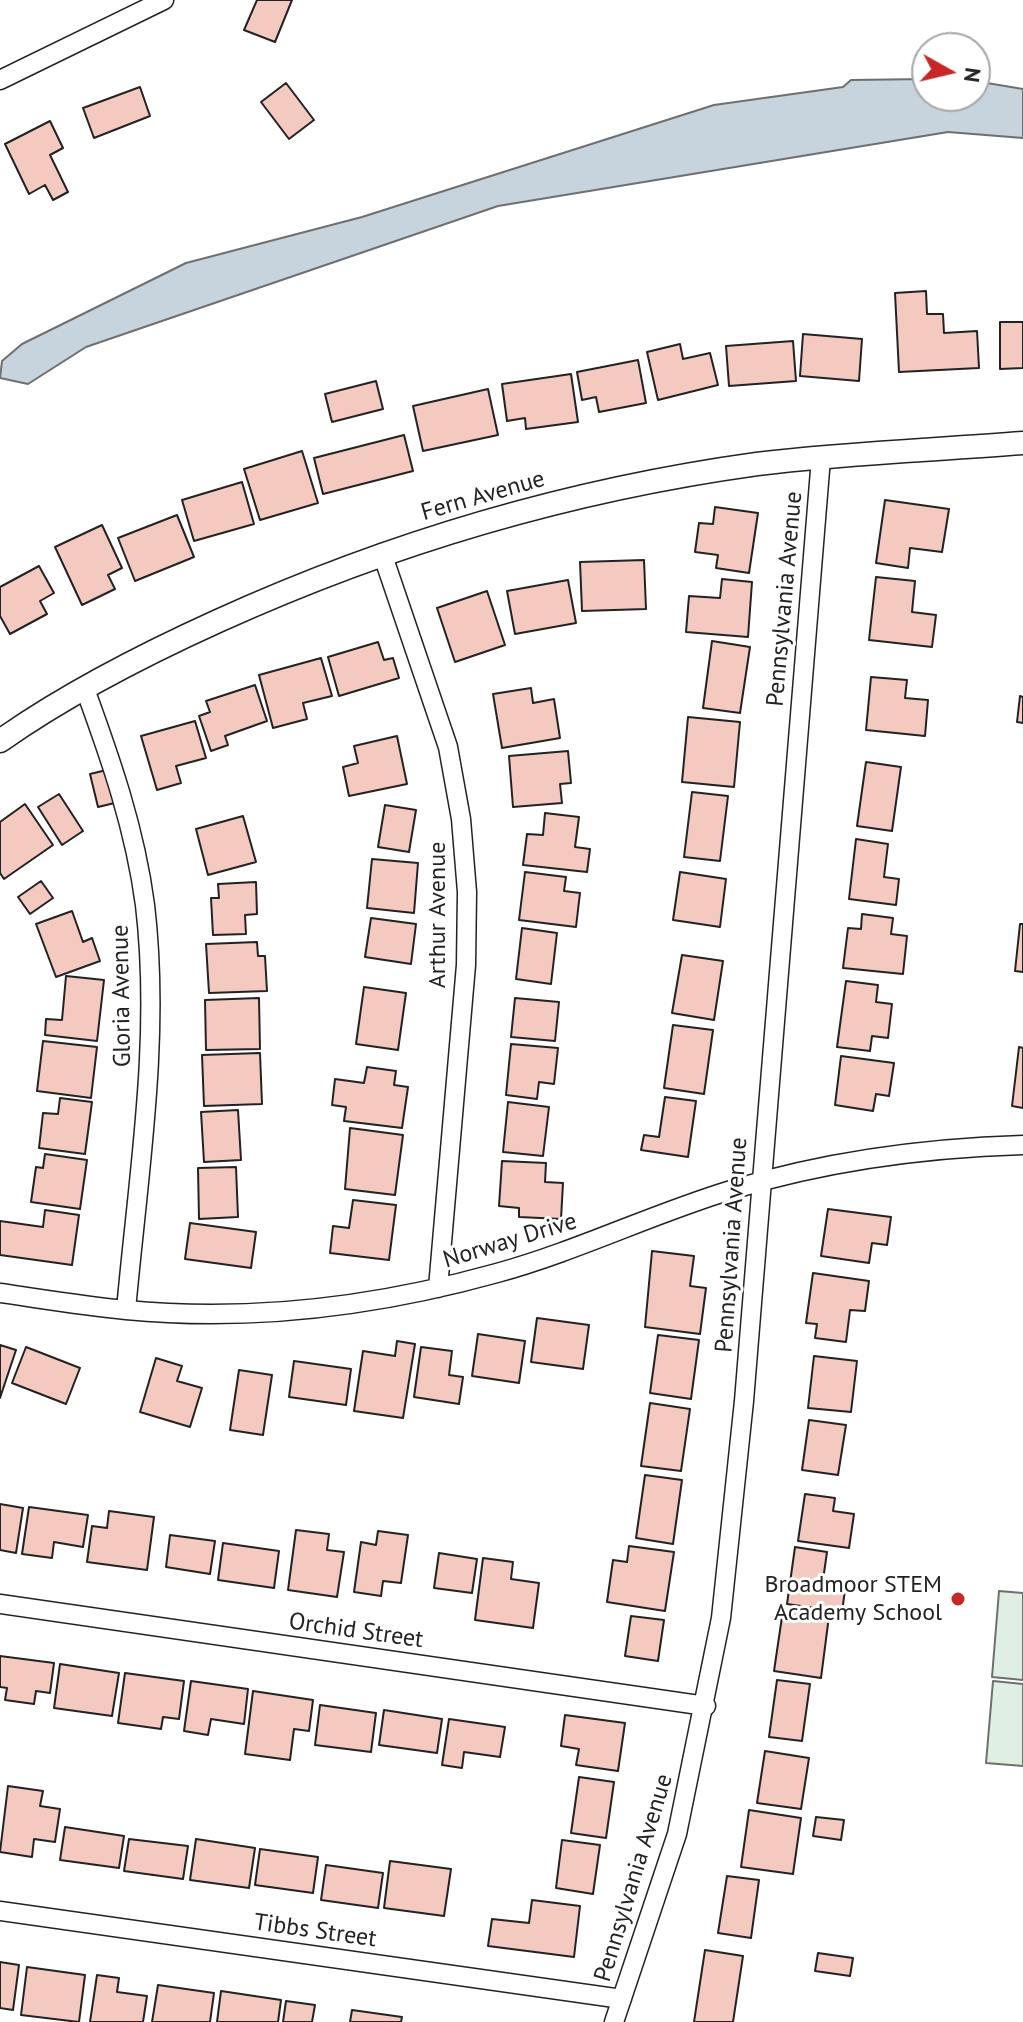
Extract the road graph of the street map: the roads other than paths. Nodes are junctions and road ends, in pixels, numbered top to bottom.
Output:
1 (164, 0) edge
2 (0, 80) edge
3 (1023, 443) edge
4 (821, 458) junction
5 (382, 553) junction
6 (85, 689) junction
7 (0, 741) edge
8 (1023, 1145) edge
9 (760, 1181) junction
10 (438, 1288) junction
11 (0, 1293) edge
12 (126, 1310) junction
13 (0, 1604) edge
14 (706, 1706) junction
15 (0, 1911) edge
16 (622, 1999) junction
17 (614, 2022) edge

1 - 2 street
3 - 4 street, Fern Avenue
4 - 5 street, Fern Avenue
4 - 9 street, Pennsylvania Avenue
5 - 6 street, Fern Avenue
5 - 10 street, Arthur Avenue
6 - 7 street, Fern Avenue
6 - 12 street, Gloria Avenue
8 - 9 street, Norway Drive
9 - 10 street, Norway Drive
9 - 14 street, Pennsylvania Avenue
10 - 12 street, Norway Drive
11 - 12 street, Norway Drive
13 - 14 street, Orchid Street
14 - 16 street, Pennsylvania Avenue
15 - 16 street, Tibbs Street
16 - 17 street, Pennsylvania Avenue

